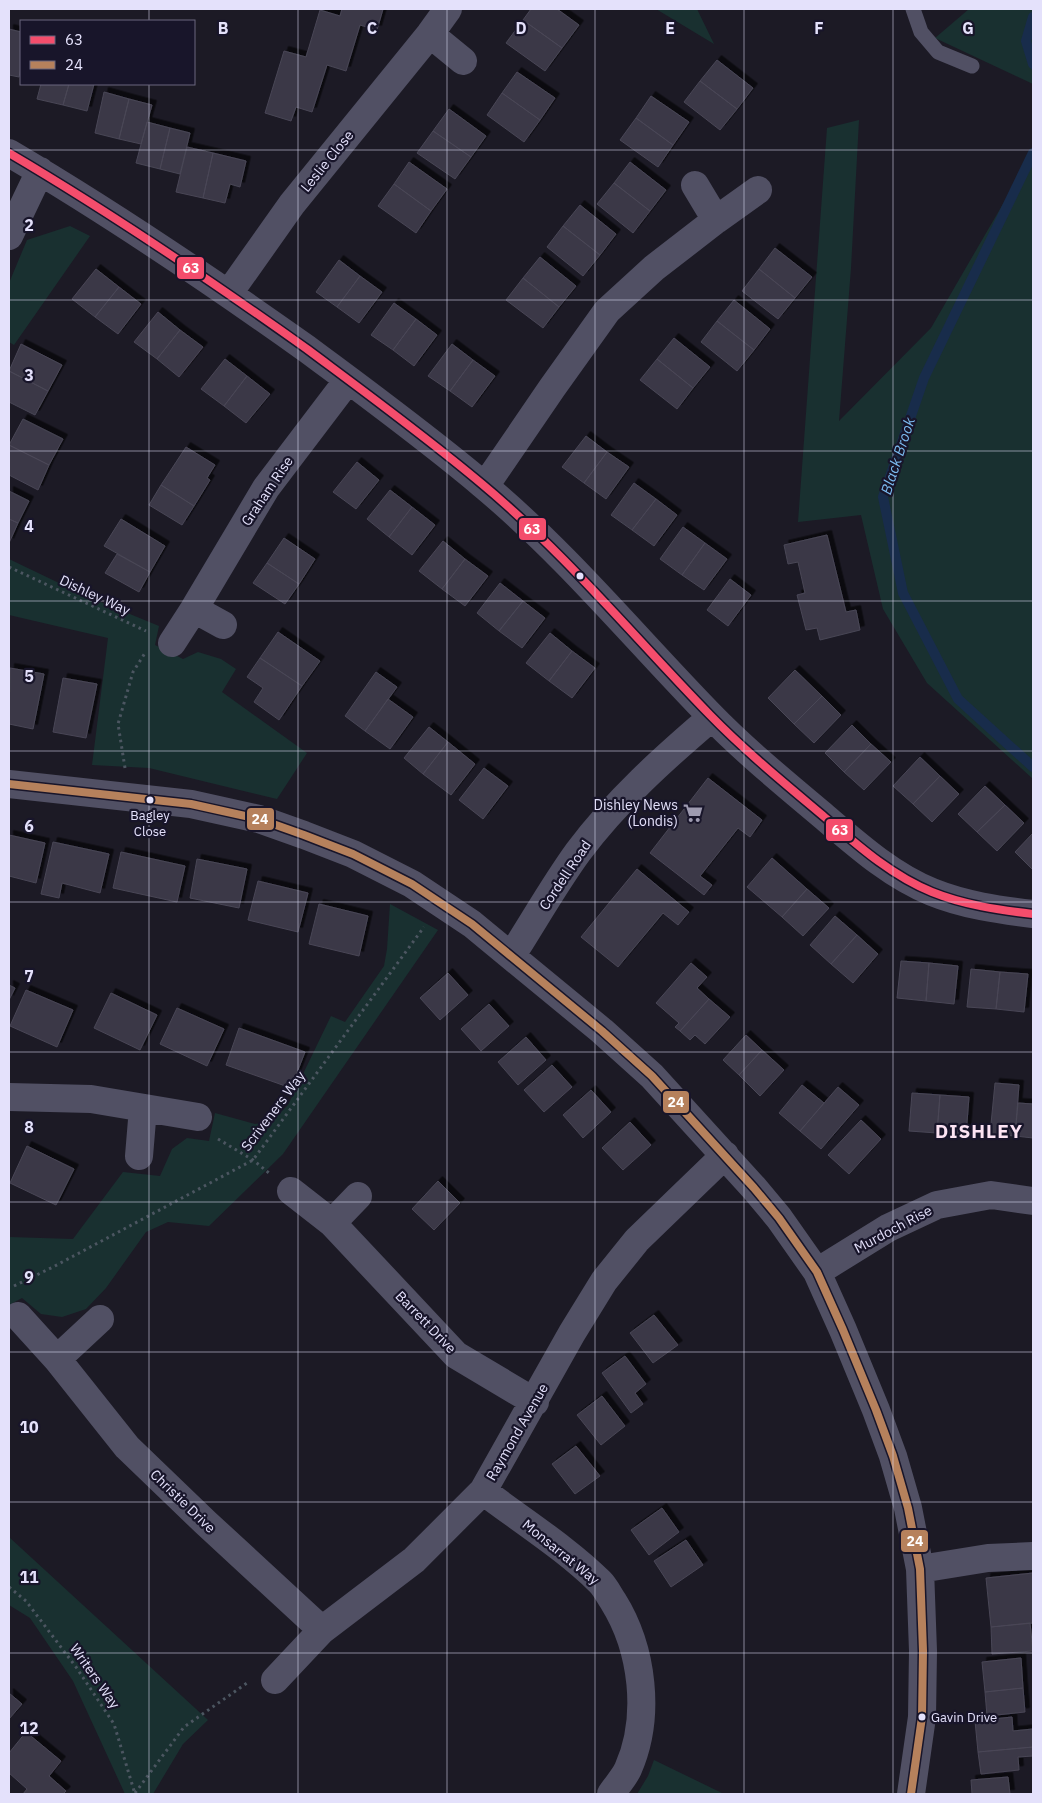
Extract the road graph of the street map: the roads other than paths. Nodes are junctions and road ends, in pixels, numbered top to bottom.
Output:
1 (448, 9) edge
2 (912, 9) edge
3 (430, 34) junction
4 (463, 60) dead end
5 (972, 66) dead end
6 (9, 153) edge
7 (40, 171) junction
8 (695, 185) dead end
9 (758, 190) dead end
10 (716, 220) junction
11 (9, 236) edge
12 (229, 293) junction
13 (348, 380) junction
14 (485, 486) junction
15 (194, 609) junction
16 (223, 625) dead end
17 (164, 639) road end
18 (712, 717) junction
19 (9, 784) edge
20 (1033, 914) edge
21 (512, 955) junction
22 (9, 1097) edge
23 (143, 1108) junction
24 (198, 1117) road end
25 (725, 1155) junction
26 (138, 1156) dead end
27 (291, 1190) road end
28 (358, 1196) dead end
29 (1033, 1200) edge
30 (332, 1223) junction
31 (817, 1272) junction
32 (18, 1316) dead end
33 (100, 1319) dead end
34 (57, 1359) junction
35 (535, 1402) junction
36 (483, 1492) junction
37 (1033, 1556) edge
38 (920, 1569) junction
39 (322, 1630) junction
40 (275, 1680) road end
41 (611, 1794) edge
42 (911, 1794) edge

1 - 3 street, Leslie Close
2 - 5 lane
3 - 4 street
3 - 12 street, Leslie Close
6 - 7 street
7 - 11 street
7 - 12 street
8 - 10 street
9 - 10 street
10 - 14 street
12 - 13 street
13 - 14 street
13 - 15 street, Graham Rise
14 - 18 street
15 - 16 street
15 - 17 street, Graham Rise
18 - 20 street
18 - 21 street, Cordell Road
19 - 21 street
21 - 25 street
22 - 23 street
23 - 24 street
23 - 26 street
25 - 31 street
25 - 35 street, Raymond Avenue
27 - 30 street, Barrett Drive
28 - 30 street
29 - 31 street, Murdoch Rise
30 - 35 street, Barrett Drive
31 - 38 street
32 - 34 street, Christie Drive
33 - 34 street
34 - 39 street, Christie Drive
35 - 36 street, Raymond Avenue
36 - 39 street, Raymond Avenue
36 - 41 street, Monsarrat Way
37 - 38 street
38 - 42 street
39 - 40 street, Raymond Avenue

